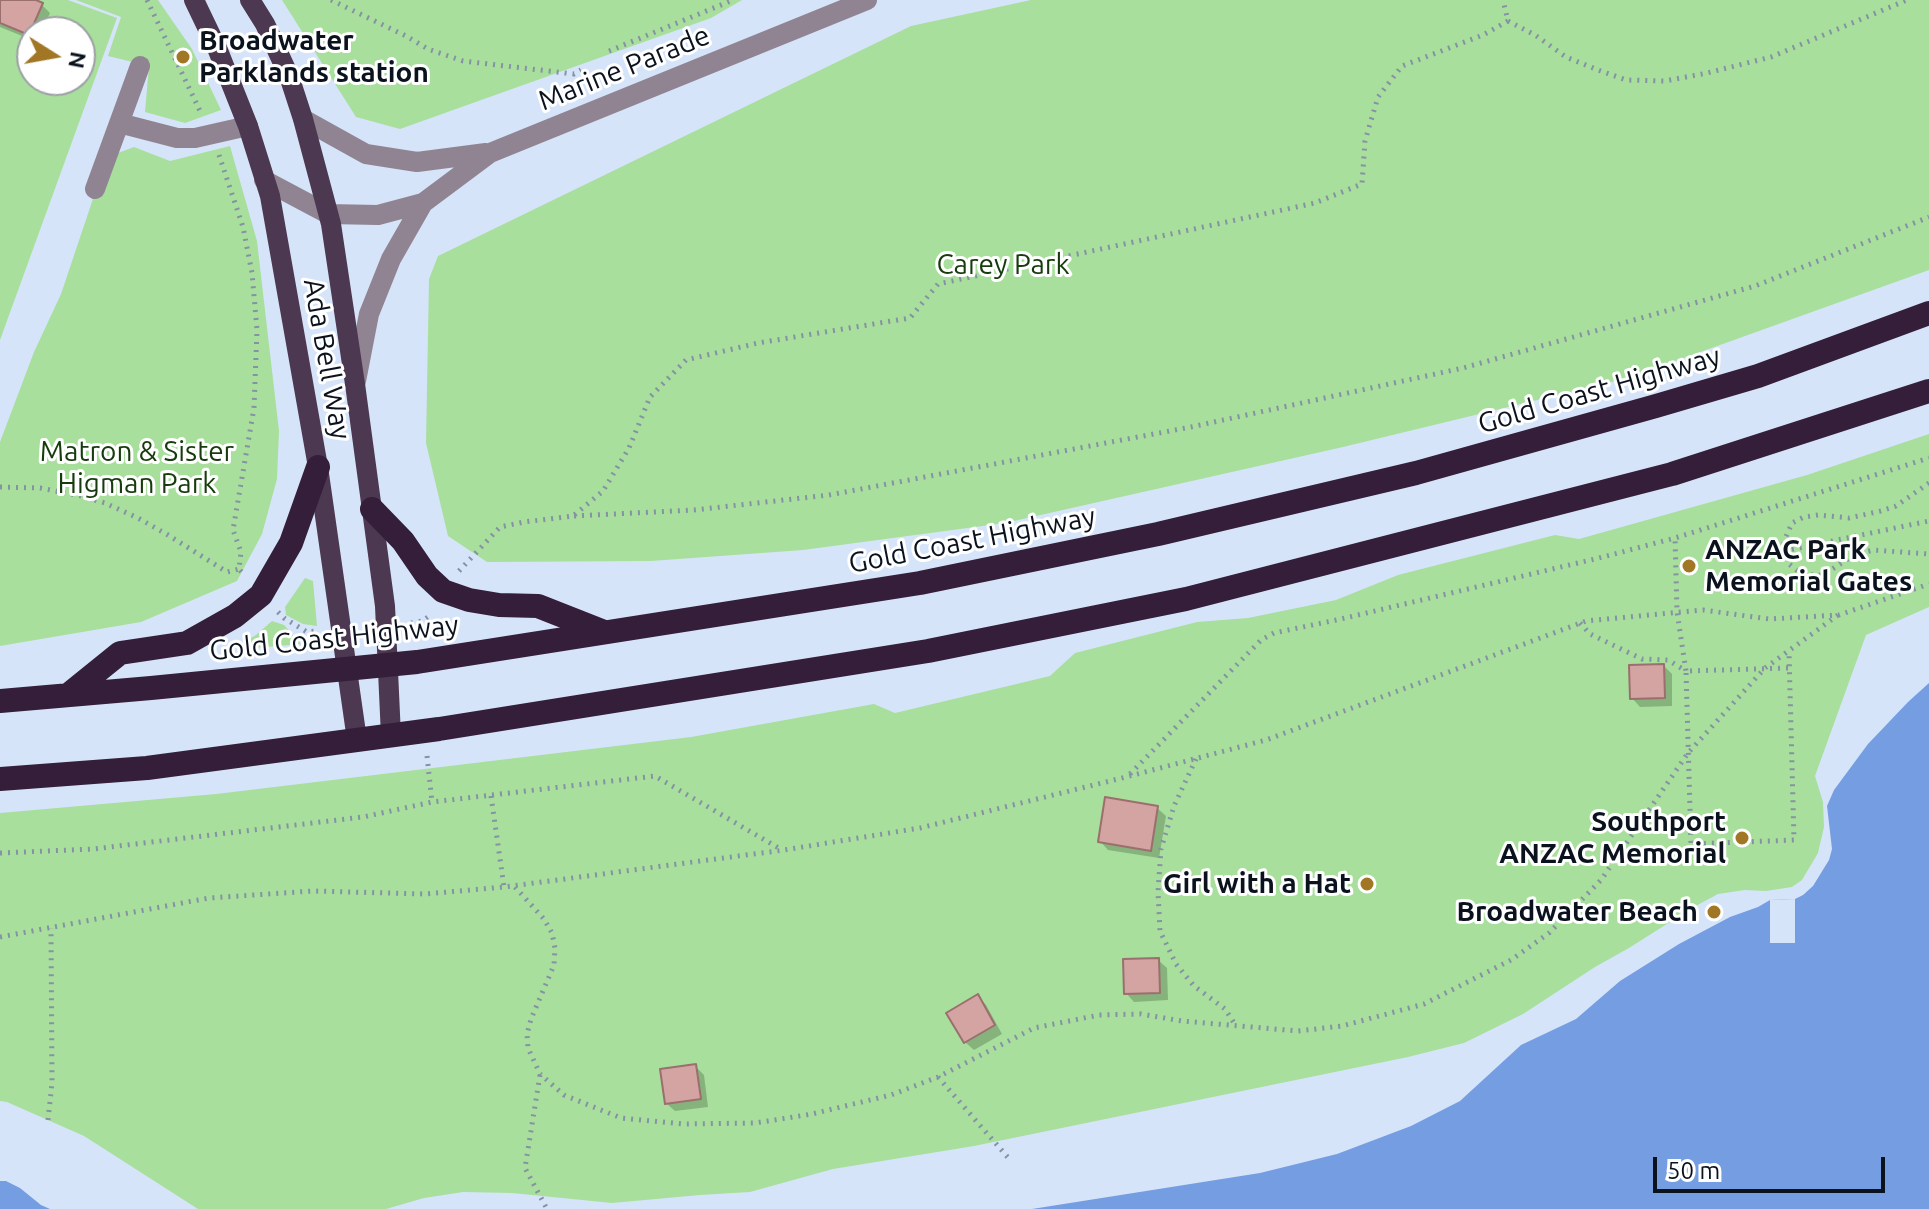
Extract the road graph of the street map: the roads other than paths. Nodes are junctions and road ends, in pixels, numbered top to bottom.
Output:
1 (194, 0) edge
2 (250, 0) edge
3 (867, 0) edge
4 (140, 66) dead end
5 (303, 119) junction
6 (119, 123) junction
7 (248, 126) junction
8 (490, 153) junction
9 (264, 180) junction
10 (95, 189) dead end
11 (423, 203) junction
12 (328, 214) junction
13 (1925, 313) edge
14 (355, 384) junction
15 (1929, 391) edge
16 (318, 467) junction
17 (372, 509) junction
18 (606, 633) junction
19 (388, 665) junction
20 (347, 668) junction
21 (68, 695) junction
22 (0, 701) edge
23 (391, 736) junction
24 (357, 740) junction
25 (0, 779) edge

1 - 7 main road, Ada Bell Way
2 - 5 main road, Ada Bell Way
3 - 8 street, Marine Parade
4 - 6 street
5 - 8 street, Marine Parade
5 - 12 main road, Ada Bell Way
6 - 7 street
6 - 10 street
7 - 9 main road, Ada Bell Way
8 - 11 street, Marine Parade
9 - 12 street, Marine Parade
9 - 16 main road, Ada Bell Way
11 - 12 street, Marine Parade
11 - 14 street
12 - 14 main road, Ada Bell Way
13 - 18 highway, Gold Coast Highway
14 - 17 main road, Ada Bell Way
15 - 23 highway
16 - 20 main road, Ada Bell Way
16 - 21 highway
17 - 18 highway
17 - 19 main road, Ada Bell Way
18 - 19 highway, Gold Coast Highway
19 - 20 highway, Gold Coast Highway
19 - 23 main road, Ada Bell Way
20 - 21 highway, Gold Coast Highway
20 - 24 main road, Ada Bell Way
21 - 22 highway, Gold Coast Highway
23 - 24 highway
24 - 25 highway

